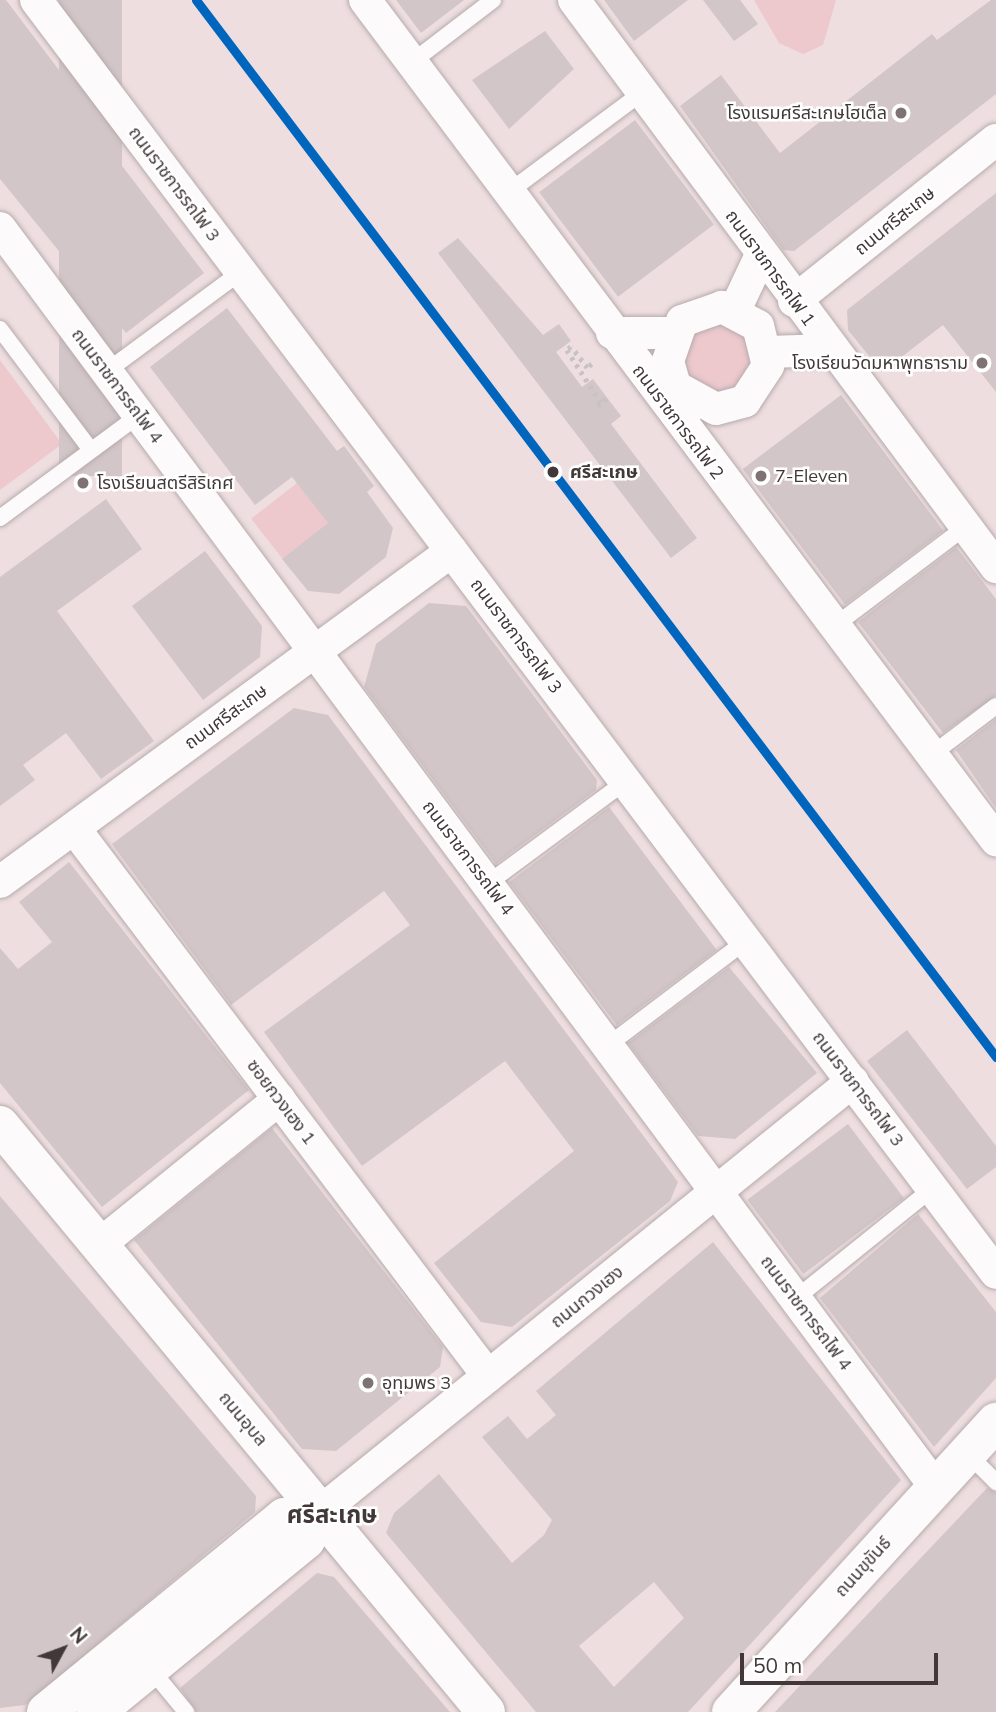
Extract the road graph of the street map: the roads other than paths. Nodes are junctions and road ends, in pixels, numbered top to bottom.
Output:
1 (36, 0) edge
2 (365, 0) edge
3 (493, 0) edge
4 (574, 0) edge
5 (412, 61) junction
6 (644, 91) junction
7 (996, 140) edge
8 (510, 191) junction
9 (0, 228) edge
10 (761, 257) junction
11 (241, 272) junction
12 (793, 301) junction
13 (735, 310) junction
14 (0, 329) edge
15 (612, 333) junction
16 (673, 333) junction
17 (829, 350) junction
18 (768, 352) junction
19 (107, 372) junction
20 (669, 394) junction
21 (139, 415) junction
22 (91, 450) junction
23 (0, 518) edge
24 (965, 527) junction
25 (452, 551) junction
26 (996, 567) edge
27 (833, 627) junction
28 (315, 652) junction
29 (996, 706) edge
30 (931, 755) junction
31 (626, 781) junction
32 (74, 828) junction
33 (996, 840) edge
34 (0, 882) edge
35 (487, 884) junction
36 (746, 941) junction
37 (607, 1045) junction
38 (853, 1081) junction
39 (279, 1099) junction
40 (0, 1125) edge
41 (933, 1188) junction
42 (716, 1192) junction
43 (99, 1245) junction
44 (996, 1273) edge
45 (796, 1299) junction
46 (488, 1376) junction
47 (996, 1422) edge
48 (968, 1454) junction
49 (996, 1482) edge
50 (936, 1488) junction
51 (320, 1512) junction
52 (150, 1668) junction
53 (46, 1712) edge
54 (96, 1712) edge
55 (186, 1712) edge
56 (486, 1712) edge
57 (731, 1712) edge

1 - 11 street, ถนนราชการรถไฟ 3
2 - 5 street, ถนนราชการรถไฟ 2
3 - 5 lane
4 - 6 street, ถนนราชการรถไฟ 1
5 - 8 street, ถนนราชการรถไฟ 2
6 - 8 lane
6 - 10 street, ถนนราชการรถไฟ 1
7 - 12 street, ถนนศรีสะเกษ
8 - 15 street, ถนนราชการรถไฟ 2
9 - 19 street, ถนนราชการรถไฟ 4
10 - 12 street, ถนนราชการรถไฟ 1
10 - 13 street
11 - 19 lane
11 - 25 street, ถนนราชการรถไฟ 3
12 - 17 street, ถนนราชการรถไฟ 1
13 - 16 street
13 - 18 street
14 - 22 lane
15 - 16 street
15 - 20 street, ถนนราชการรถไฟ 2
16 - 20 street
17 - 18 street
17 - 24 street, ถนนราชการรถไฟ 1
18 - 20 street
19 - 21 street, ถนนราชการรถไฟ 4
20 - 27 street, ถนนราชการรถไฟ 2
21 - 22 lane
21 - 28 street, ถนนราชการรถไฟ 4
22 - 23 lane
24 - 26 street, ถนนราชการรถไฟ 1
24 - 27 lane
25 - 28 street, ถนนศรีสะเกษ
25 - 31 street, ถนนราชการรถไฟ 3
27 - 30 street, ถนนราชการรถไฟ 2
28 - 32 street, ถนนศรีสะเกษ
28 - 35 street, ถนนราชการรถไฟ 4
29 - 30 lane
30 - 33 street, ถนนราชการรถไฟ 2
31 - 35 lane
31 - 36 street, ถนนราชการรถไฟ 3
32 - 34 street, ถนนศรีสะเกษ
32 - 39 street, ซอยกวงเฮง 1
35 - 37 street, ถนนราชการรถไฟ 4
36 - 37 lane
36 - 38 street, ถนนราชการรถไฟ 3
37 - 42 street, ถนนราชการรถไฟ 4
38 - 41 street, ถนนราชการรถไฟ 3
38 - 42 street, ถนนกวงเฮง
39 - 43 street
39 - 46 street, ซอยกวงเฮง 1
40 - 43 main road, ถนนอุบล
41 - 44 street, ถนนราชการรถไฟ 3
41 - 45 lane
42 - 45 street, ถนนราชการรถไฟ 4
42 - 46 street, ถนนกวงเฮง
43 - 51 main road, ถนนอุบล
45 - 50 street, ถนนราชการรถไฟ 4
46 - 51 street, ถนนกวงเฮง
47 - 48 main road, ถนนขุขันธ์
48 - 49 lane
48 - 50 main road, ถนนขุขันธ์
50 - 57 main road, ถนนขุขันธ์
51 - 52 main road, ถนนกวงเฮง
51 - 53 main road
51 - 56 main road, ถนนอุบล
52 - 54 main road, ถนนกวงเฮง
52 - 55 lane

